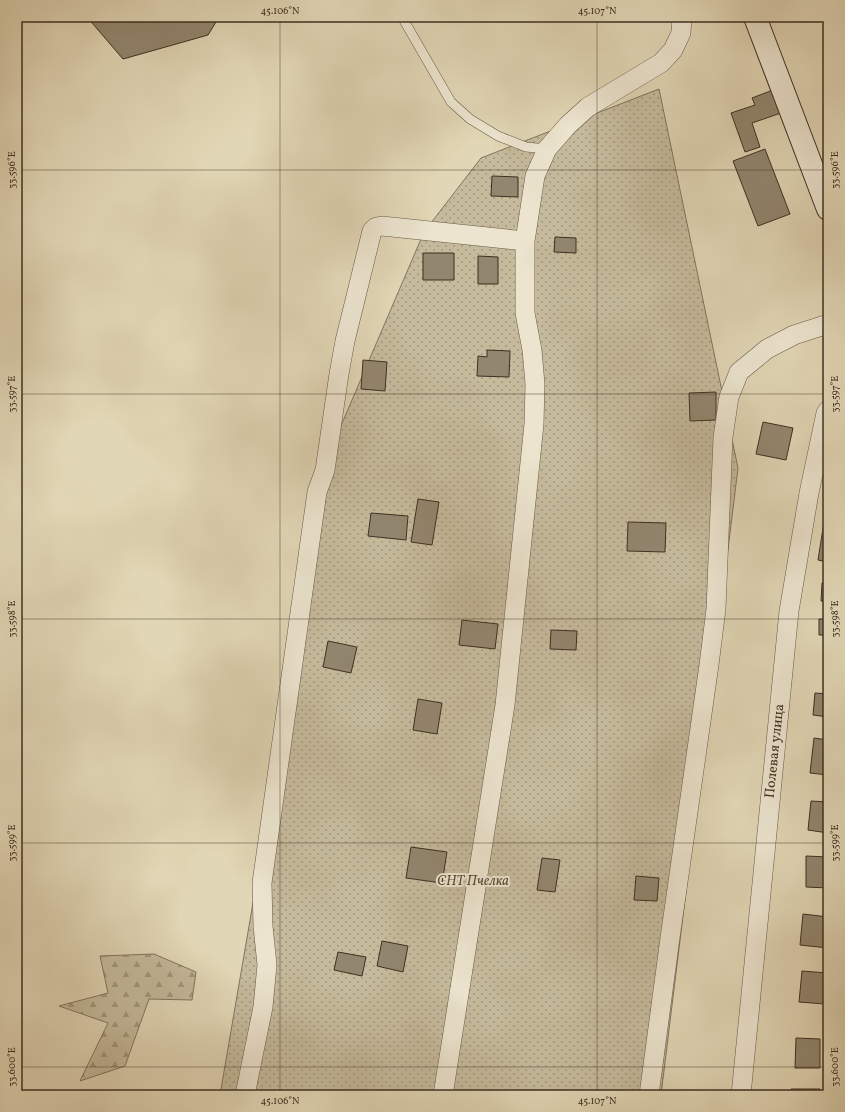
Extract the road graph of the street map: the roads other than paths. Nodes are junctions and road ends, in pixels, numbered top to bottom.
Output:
1 (402, 17) edge
2 (682, 17) edge
3 (755, 17) edge
4 (547, 149) junction
5 (826, 195) edge
6 (525, 241) junction
7 (828, 324) edge
8 (828, 410) edge
9 (245, 1095) edge
10 (443, 1095) edge
11 (649, 1095) edge
12 (742, 1095) edge

1 - 4 lane
2 - 4 street
3 - 5 main road
4 - 6 street
6 - 9 street
6 - 10 street
7 - 11 street
8 - 12 street, Полевая улица

